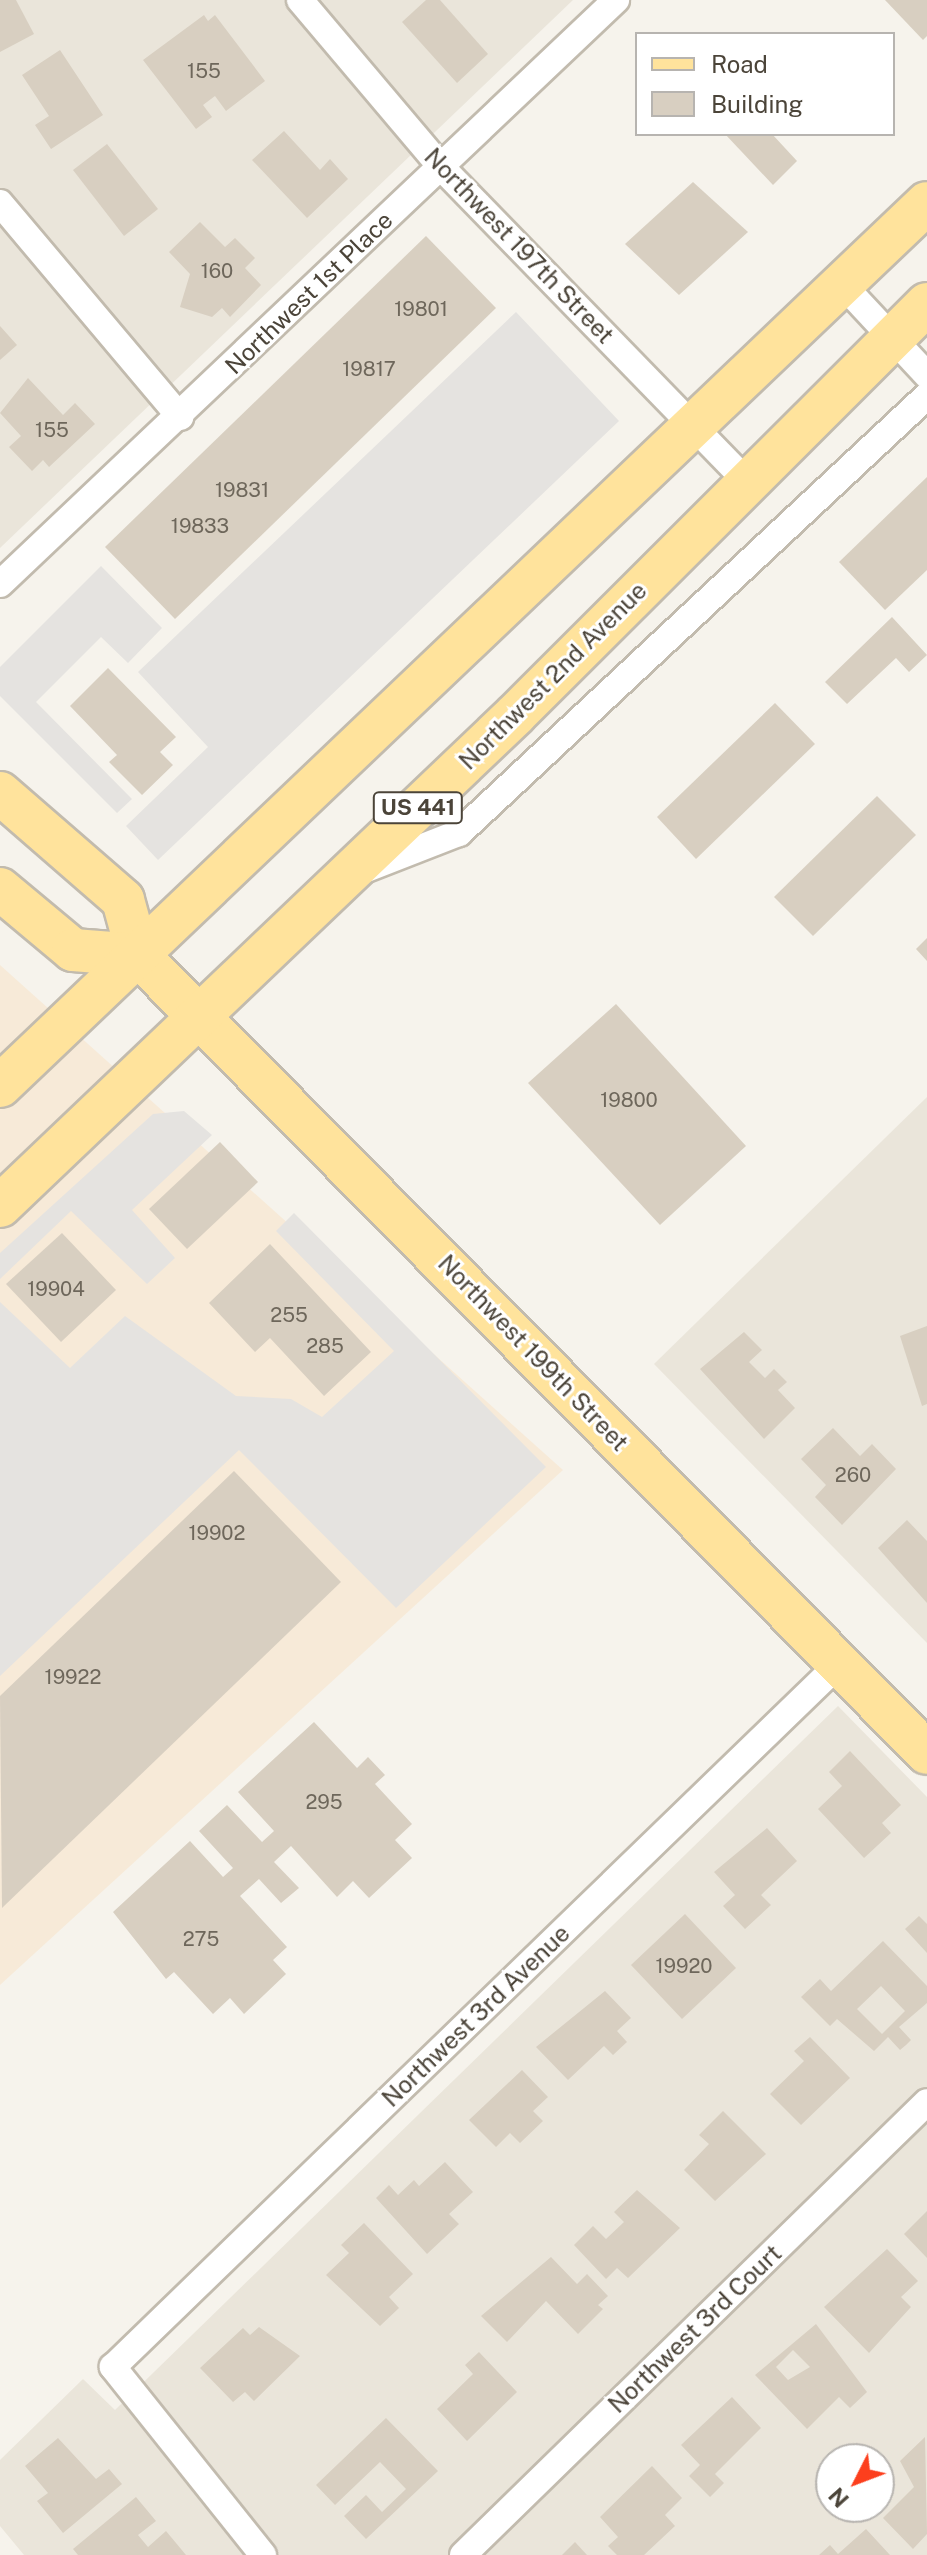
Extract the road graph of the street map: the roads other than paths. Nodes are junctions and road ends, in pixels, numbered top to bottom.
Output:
1 (300, 0) edge
2 (616, 0) edge
3 (441, 167) junction
4 (0, 203) edge
5 (927, 203) edge
6 (842, 284) junction
7 (927, 304) edge
8 (892, 340) junction
9 (927, 375) edge
10 (927, 396) edge
11 (180, 417) junction
12 (693, 427) junction
13 (748, 483) junction
14 (0, 584) edge
15 (0, 793) edge
16 (345, 877) junction
17 (0, 889) edge
18 (138, 955) junction
19 (201, 1018) junction
20 (0, 1086) edge
21 (0, 1206) edge
22 (839, 1664) junction
23 (927, 1753) edge
24 (927, 2102) edge
25 (263, 2555) edge
26 (463, 2555) edge

1 - 3 street, Northwest 197th Street
2 - 3 street, Northwest 1st Place
3 - 11 street, Northwest 1st Place
3 - 12 street, Northwest 197th Street
4 - 11 street
5 - 6 main road
6 - 8 street
6 - 12 main road
7 - 8 main road, Northwest 2nd Avenue / US 441
8 - 9 street
8 - 13 main road, Northwest 2nd Avenue / US 441
10 - 16 street
11 - 14 street, Northwest 1st Place
12 - 13 street, Northwest 197th Street
12 - 18 main road
13 - 16 main road, Northwest 2nd Avenue / US 441
15 - 18 main road, Northwest 199th Street
16 - 19 main road, Northwest 2nd Avenue / US 441
17 - 18 main road
18 - 19 main road, Northwest 199th Street
18 - 20 main road
19 - 21 main road, Northwest 2nd Avenue / US 441
19 - 22 main road, Northwest 199th Street
22 - 23 main road, Northwest 199th Street
22 - 25 street, Northwest 3rd Avenue
24 - 26 street, Northwest 3rd Court

